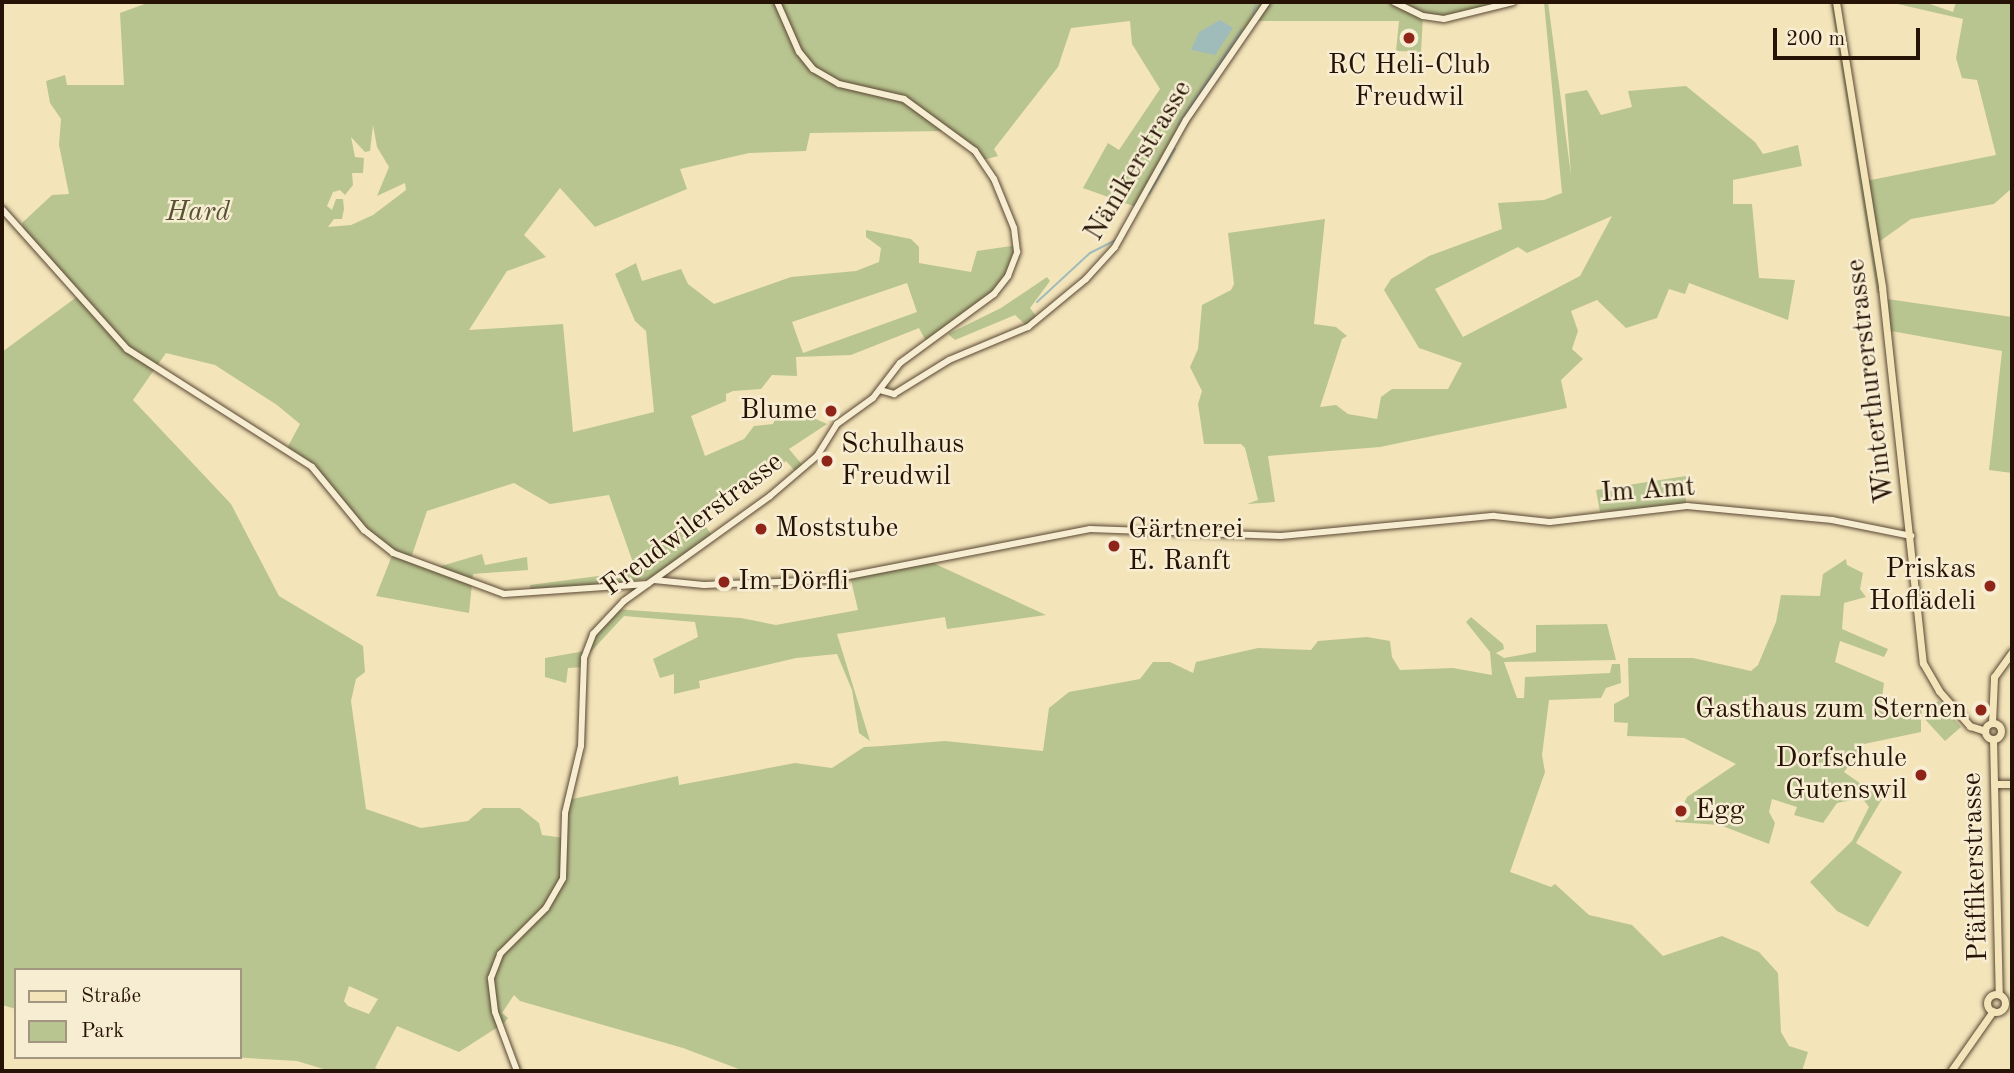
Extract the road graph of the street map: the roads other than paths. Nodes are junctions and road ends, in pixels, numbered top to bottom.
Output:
1 (777, 2) edge
2 (1267, 2) edge
3 (1394, 2) edge
4 (1513, 2) edge
5 (1836, 2) edge
6 (2, 209) edge
7 (880, 390) junction
8 (1911, 537) junction
9 (651, 582) junction
10 (2012, 652) edge
11 (1992, 723) junction
12 (1985, 731) junction
13 (1993, 738) junction
14 (2012, 783) edge
15 (1995, 784) junction
16 (1999, 994) junction
17 (1993, 1011) junction
18 (517, 1071) edge
19 (1951, 1071) edge

1 - 7 street, Freudwilerstrasse
2 - 7 street, Nänikerstrasse
3 - 4 street
5 - 8 main road, Winterthurerstrasse
6 - 9 street, Im Amt
7 - 9 street, Freudwilerstrasse
8 - 9 street, Im Amt
8 - 12 main road, Winterthurerstrasse
9 - 18 street, Freudwilerstrasse
10 - 11 main road
11 - 12 main road
11 - 13 main road, Pfäffikerstrasse
12 - 13 main road, Winterthurerstrasse
13 - 15 main road, Pfäffikerstrasse
14 - 15 main road
15 - 16 main road, Pfäffikerstrasse
16 - 17 main road, Pfäffikerstrasse
16 - 17 main road, Pfäffikerstrasse
17 - 19 main road, Pfäffikerstrasse

